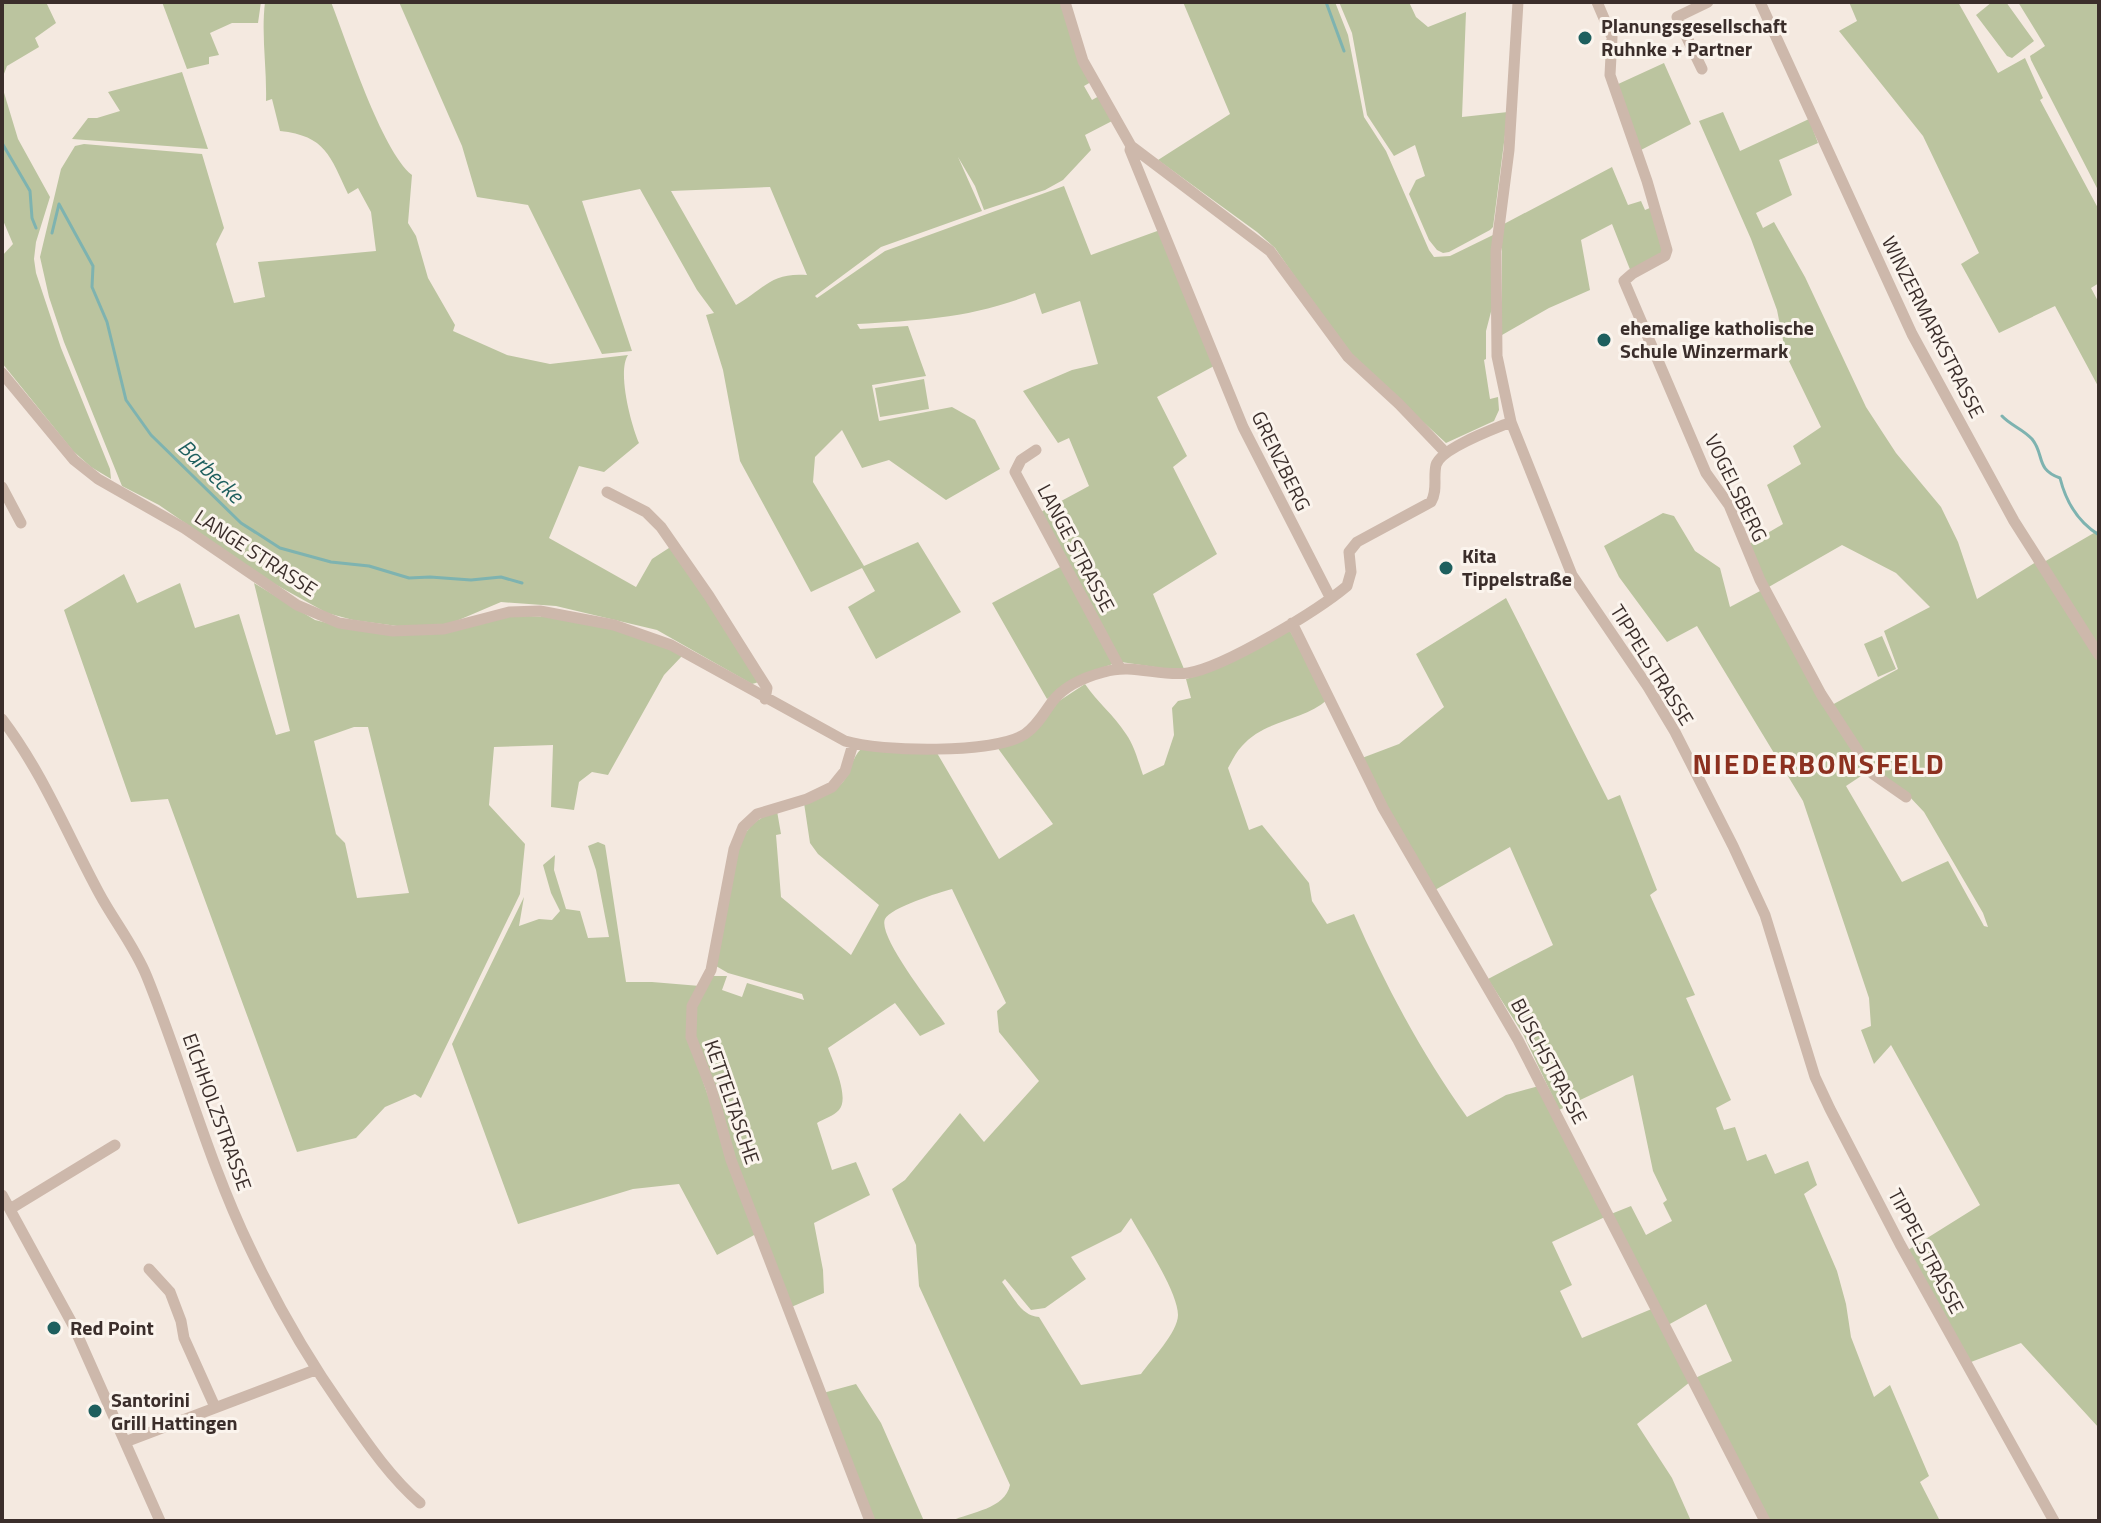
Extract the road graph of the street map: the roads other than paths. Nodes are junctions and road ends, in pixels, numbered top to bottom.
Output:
1 (1065, 2) edge
2 (1518, 2) edge
3 (1597, 2) edge
4 (1708, 2) edge
5 (1760, 2) edge
6 (1702, 69) dead end
7 (1131, 146) junction
8 (2, 373) edge
9 (1511, 422) junction
10 (1036, 450) dead end
11 (1445, 452) junction
12 (2, 487) edge
13 (607, 492) dead end
14 (21, 523) dead end
15 (1330, 597) junction
16 (1292, 623) junction
17 (2099, 655) edge
18 (1120, 668) junction
19 (765, 699) junction
20 (2, 719) edge
21 (853, 744) junction
22 (1906, 797) dead end
23 (115, 1145) dead end
24 (2, 1195) edge
25 (10, 1209) junction
26 (149, 1269) dead end
27 (315, 1370) junction
28 (215, 1407) junction
29 (125, 1442) junction
30 (420, 1503) dead end
31 (160, 1521) edge
32 (870, 1521) edge
33 (1765, 1521) edge
34 (2054, 1521) edge

1 - 7 street, GRENZBERG
2 - 9 street, TIPPELSTRASSE
3 - 22 street, VOGELSBERG
4 - 6 street
5 - 17 street, WINZERMARKSTRASSE
7 - 11 street, GRENZBERG
7 - 15 street, GRENZBERG
8 - 19 street, LANGE STRASSE
9 - 11 street
9 - 34 street, TIPPELSTRASSE
10 - 18 street, LANGE STRASSE
11 - 15 street
12 - 14 street
13 - 19 street
15 - 16 street, LANGE STRASSE
16 - 18 street, LANGE STRASSE
16 - 33 street, BUSCHSTRASSE
18 - 21 street, LANGE STRASSE
19 - 21 street, LANGE STRASSE
20 - 27 street, EICHHOLZSTRASSE
21 - 32 street, KETTELTASCHE
23 - 25 street
24 - 25 street
25 - 29 street
26 - 28 street
27 - 28 street
27 - 30 street, EICHHOLZSTRASSE
28 - 29 street
29 - 31 street

